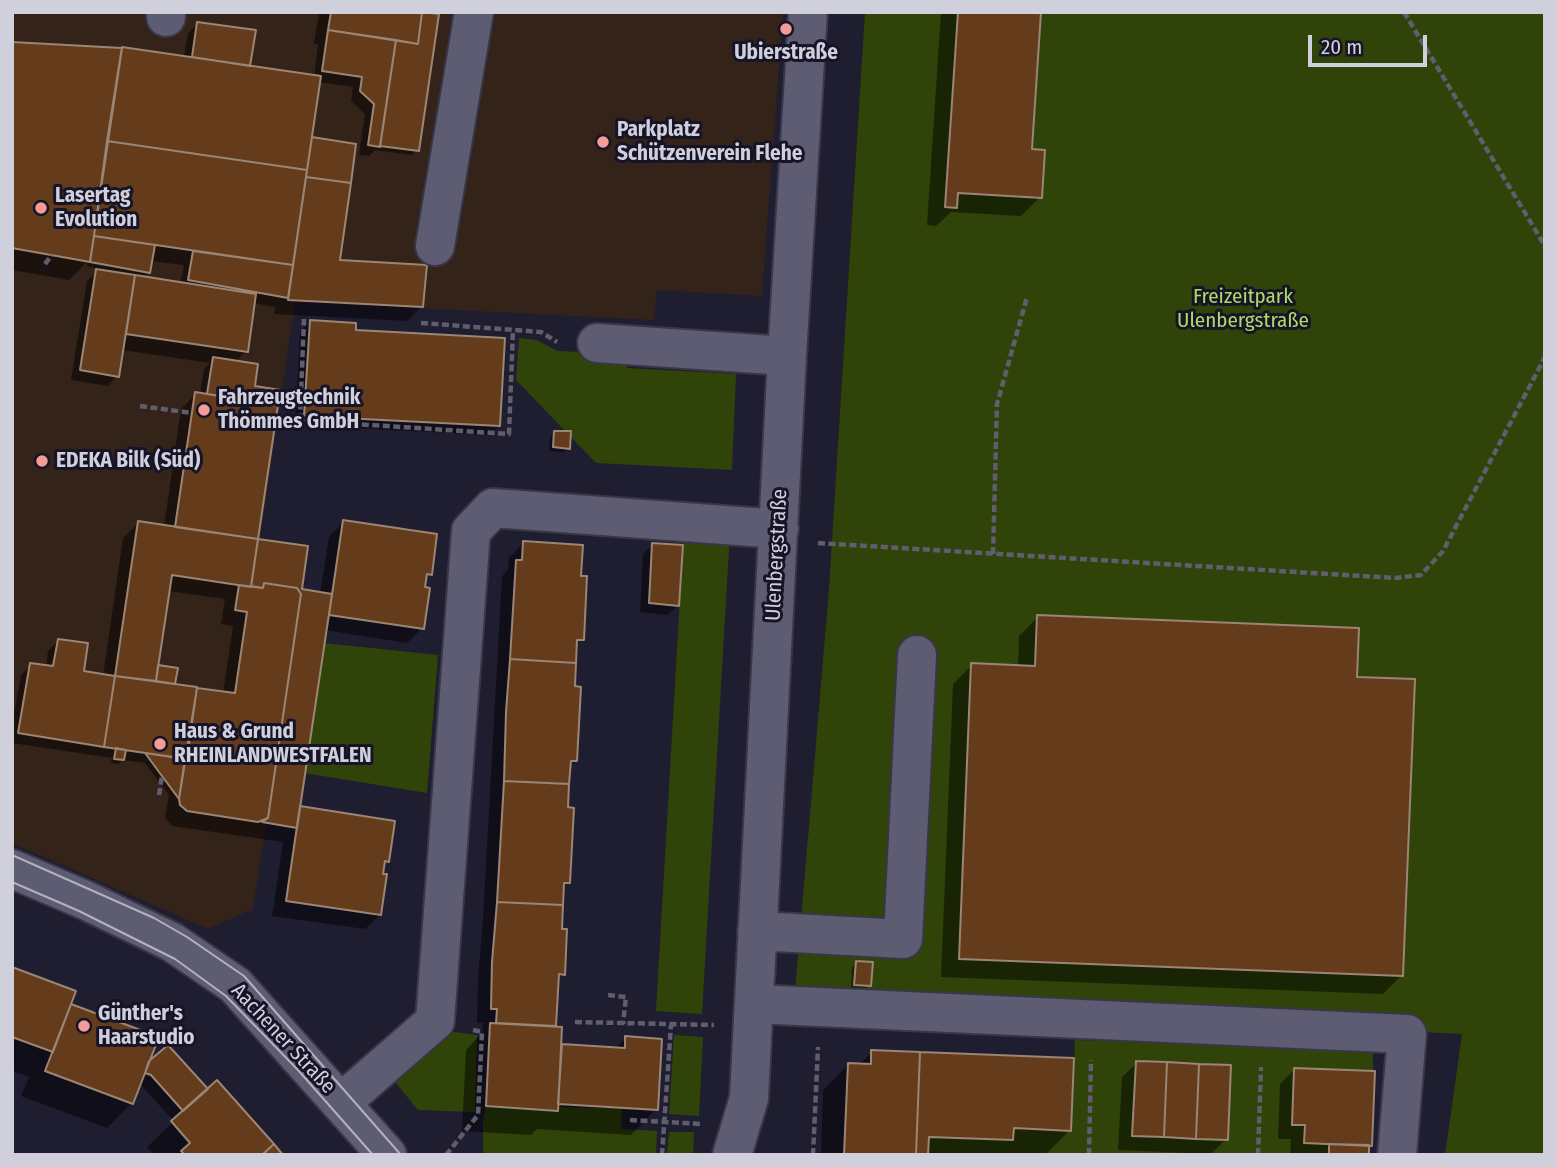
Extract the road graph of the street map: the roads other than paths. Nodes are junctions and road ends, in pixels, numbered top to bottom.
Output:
1 (474, 12) edge
2 (808, 12) edge
3 (435, 246) dead end
4 (597, 343) road end
5 (787, 356) junction
6 (778, 535) junction
7 (917, 655) dead end
8 (12, 869) edge
9 (757, 931) junction
10 (753, 1015) junction
11 (748, 1098) junction
12 (342, 1102) junction
13 (387, 1155) edge
14 (732, 1155) edge
15 (759, 1155) edge
16 (1397, 1155) edge

1 - 3 street
2 - 5 street, Ulenbergstraße
4 - 5 street
5 - 6 street, Ulenbergstraße
6 - 9 street, Ulenbergstraße
6 - 12 street
7 - 9 street
8 - 12 street, Aachener Straße
9 - 10 street, Ulenbergstraße
10 - 11 street, Ulenbergstraße
10 - 16 street
11 - 14 street, Ulenbergstraße
11 - 15 street, Ulenbergstraße
12 - 13 street, Aachener Straße

